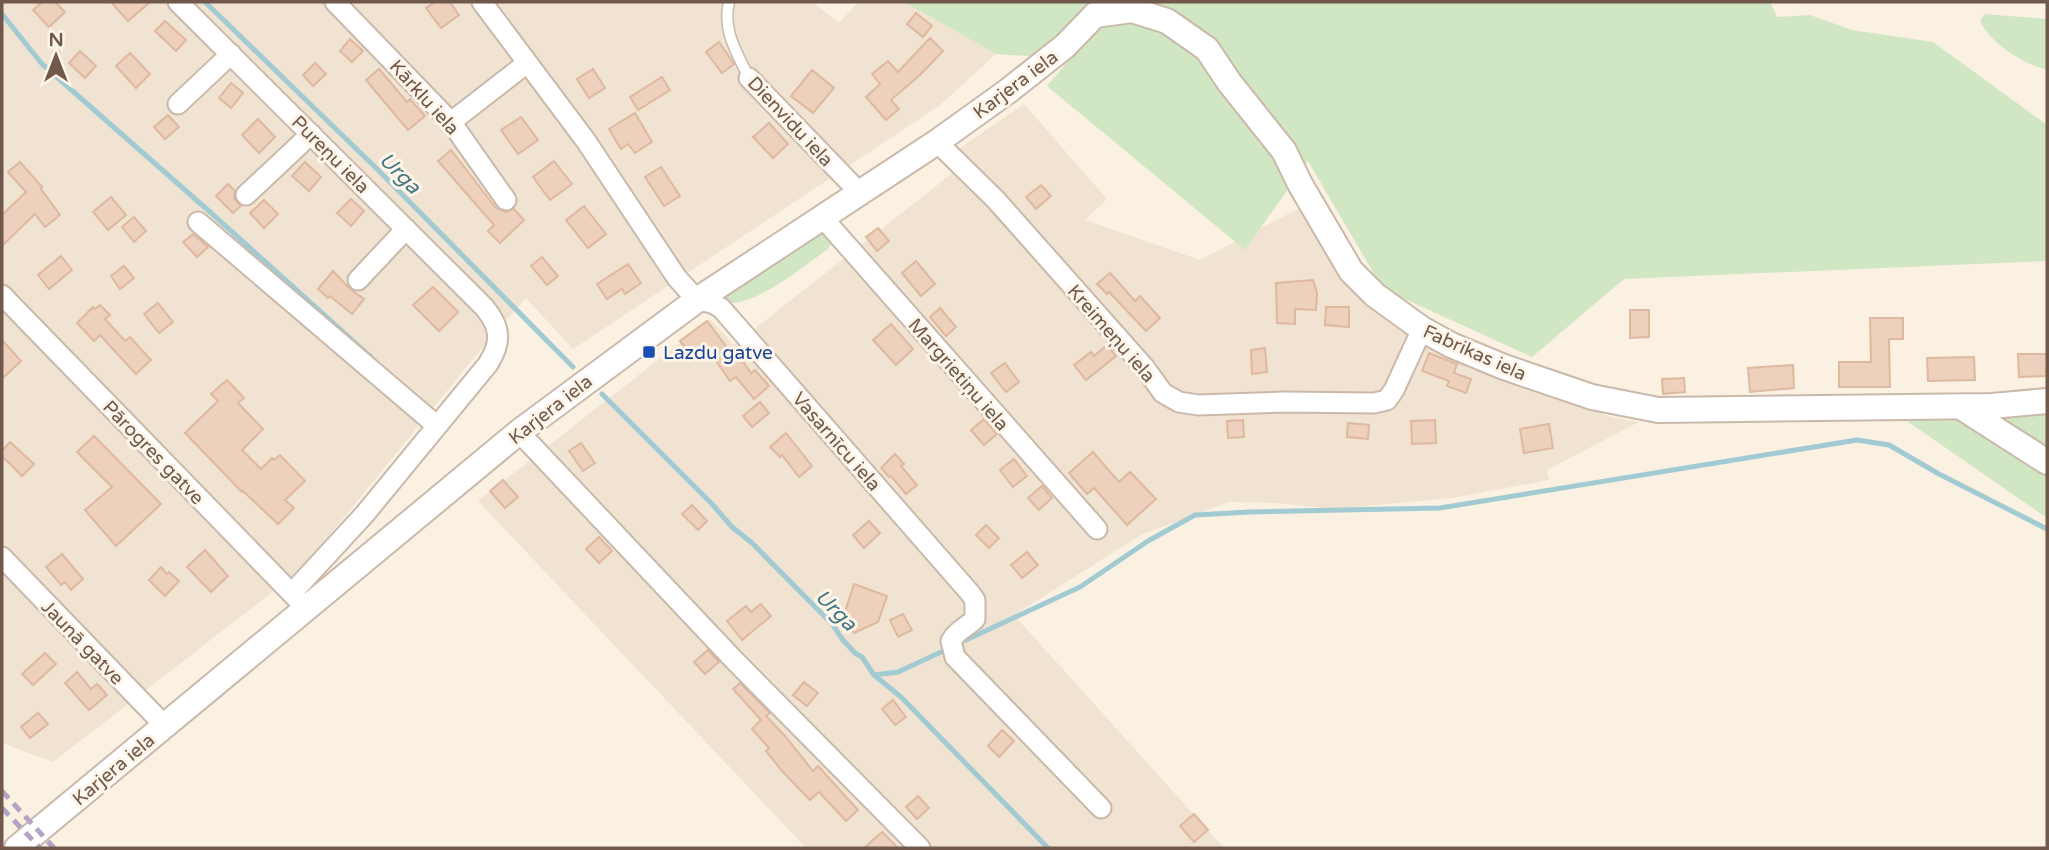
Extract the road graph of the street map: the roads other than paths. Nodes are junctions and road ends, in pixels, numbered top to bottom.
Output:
1 (178, 2) edge
2 (335, 2) edge
3 (482, 2) edge
4 (729, 2) edge
5 (1095, 6) edge
6 (231, 54) junction
7 (527, 63) junction
8 (749, 78) joint
9 (178, 104) dead end
10 (451, 122) junction
11 (311, 134) junction
12 (937, 142) junction
13 (860, 193) junction
14 (246, 195) dead end
15 (506, 200) dead end
16 (822, 217) junction
17 (198, 222) dead end
18 (405, 229) junction
19 (358, 280) dead end
20 (2, 295) edge
21 (698, 300) junction
22 (1422, 329) junction
23 (2047, 401) edge
24 (1961, 407) junction
25 (436, 425) junction
26 (519, 432) junction
27 (2047, 462) edge
28 (1097, 529) dead end
29 (2, 556) edge
30 (299, 601) junction
31 (165, 726) junction
32 (1101, 808) dead end
33 (17, 848) edge
34 (919, 848) edge

1 - 6 street, Pureņu iela
2 - 10 street, Kārklu iela
3 - 7 street
4 - 8 lane, Dienvidu iela
5 - 12 street, Karjera iela
5 - 22 street, Fabrikas iela
6 - 9 street
6 - 11 street, Pureņu iela
7 - 10 street
7 - 21 street
8 - 13 street, Dienvidu iela
10 - 15 street, Kārklu iela
11 - 14 street
11 - 18 street, Pureņu iela
12 - 13 street, Karjera iela
12 - 22 street, Kreimeņu iela
13 - 16 street, Karjera iela
16 - 21 street, Karjera iela
16 - 28 street, Margrietiņu iela
17 - 25 street
18 - 19 street
18 - 25 street, Pureņu iela
20 - 30 street, Pārogres gatve
21 - 26 street, Karjera iela
21 - 32 street, Vasarnīcu iela
22 - 24 street, Fabrikas iela
23 - 24 street, Fabrikas iela
24 - 27 street
25 - 30 street
26 - 30 street, Karjera iela
26 - 34 street
29 - 31 street, Jaunā gatve
30 - 31 street, Karjera iela
31 - 33 street, Karjera iela

